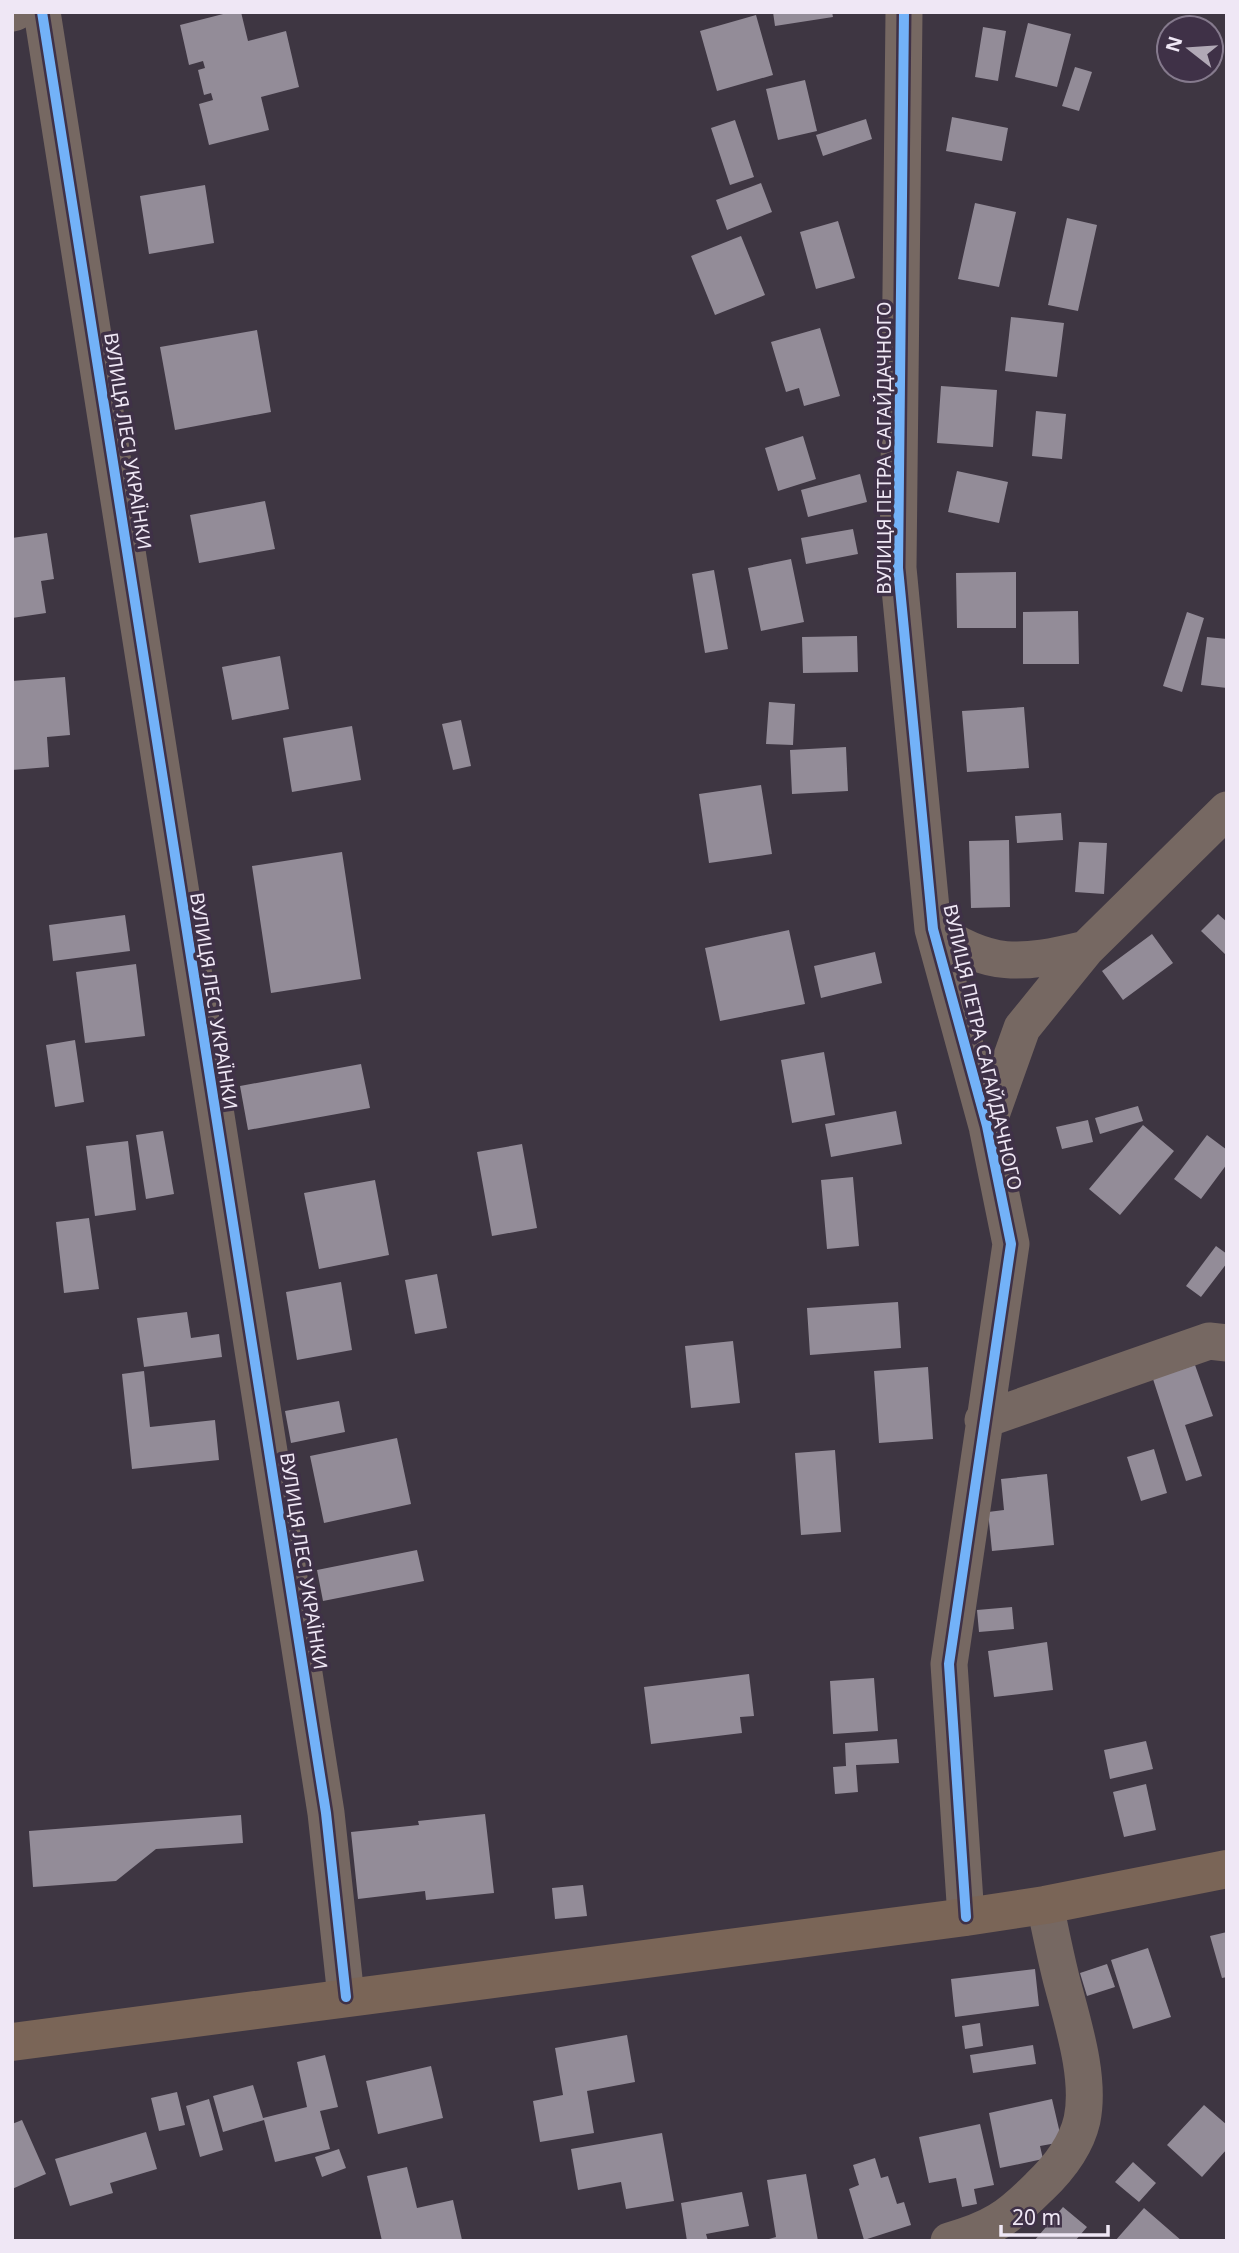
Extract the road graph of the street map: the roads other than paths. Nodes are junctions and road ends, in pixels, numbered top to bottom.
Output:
1 (42, 12) edge
2 (904, 12) edge
3 (1227, 810) edge
4 (933, 929) junction
5 (1086, 949) junction
6 (987, 1126) junction
7 (1227, 1343) edge
8 (984, 1420) junction
9 (1227, 1869) edge
10 (1045, 1905) junction
11 (966, 1917) junction
12 (346, 1997) junction
13 (15, 2039) edge
14 (970, 2238) edge

1 - 12 street, ВУЛИЦЯ ЛЕСІ УКРАЇНКИ
2 - 4 street, ВУЛИЦЯ ПЕТРА САГАЙДАЧНОГО
3 - 5 street
4 - 5 street
4 - 6 street, ВУЛИЦЯ ПЕТРА САГАЙДАЧНОГО
5 - 6 street
6 - 8 street, ВУЛИЦЯ ПЕТРА САГАЙДАЧНОГО
7 - 8 street
8 - 11 street, ВУЛИЦЯ ПЕТРА САГАЙДАЧНОГО
9 - 10 main road
10 - 11 main road
10 - 14 street
11 - 12 main road
12 - 13 main road

